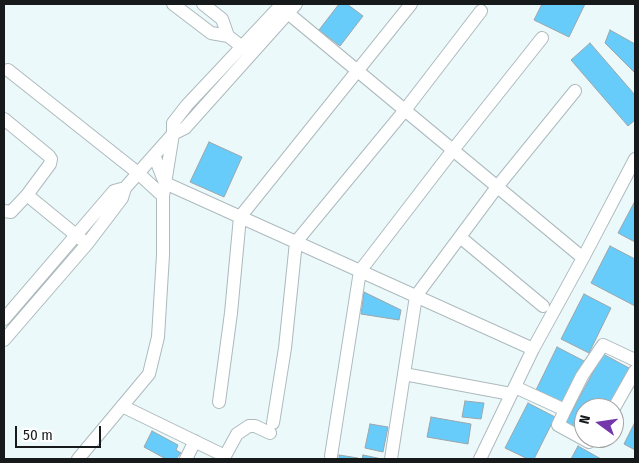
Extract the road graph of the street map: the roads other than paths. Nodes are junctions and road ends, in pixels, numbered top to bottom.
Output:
1 (173, 4) edge
2 (203, 4) edge
3 (411, 4) edge
4 (287, 7) edge
5 (481, 11) dead end
6 (228, 36) junction
7 (542, 38) dead end
8 (241, 46) junction
9 (8, 70) dead end
10 (356, 70) junction
11 (575, 90) dead end
12 (405, 110) junction
13 (4, 119) edge
14 (173, 134) junction
15 (453, 150) junction
16 (154, 156) junction
17 (635, 159) edge
18 (138, 173) junction
19 (166, 183) junction
20 (497, 187) junction
21 (125, 188) junction
22 (27, 195) junction
23 (163, 196) junction
24 (4, 211) edge
25 (240, 217) junction
26 (77, 236) junction
27 (460, 236) junction
28 (296, 242) junction
29 (87, 244) junction
30 (583, 258) junction
31 (360, 271) junction
32 (416, 296) junction
33 (543, 306) dead end
34 (4, 319) edge
35 (4, 340) edge
36 (533, 349) junction
37 (635, 360) edge
38 (635, 371) edge
39 (404, 374) junction
40 (513, 390) junction
41 (620, 398) edge
42 (219, 402) dead end
43 (122, 406) junction
44 (565, 410) junction
45 (574, 434) edge
46 (195, 441) junction
47 (331, 456) dead end
48 (224, 458) edge
49 (78, 459) edge
50 (186, 459) edge
51 (391, 459) edge
52 (480, 459) edge

1 - 6 street
2 - 6 street
3 - 10 street
4 - 8 street
4 - 10 street
4 - 14 street
5 - 12 street
6 - 8 street
7 - 15 street
8 - 14 street
9 - 18 street
10 - 12 street
10 - 25 street
11 - 20 street
12 - 15 street
12 - 28 street
13 - 22 street
14 - 16 street
14 - 19 street
15 - 20 street
15 - 31 street
16 - 18 street
16 - 19 street
17 - 30 street
18 - 21 street
18 - 23 street
19 - 23 street
19 - 25 street
20 - 27 street
20 - 30 street
21 - 26 street
21 - 29 street
22 - 24 street
22 - 26 street
23 - 43 street
25 - 28 street
25 - 42 street
26 - 29 street
26 - 34 street
27 - 32 street
27 - 33 street
28 - 31 street
28 - 48 street
29 - 35 street
30 - 36 street
31 - 32 street
31 - 47 street
32 - 36 street
32 - 39 street
36 - 40 street
37 - 44 street
38 - 41 street
39 - 40 street
39 - 51 street
40 - 44 street
40 - 52 street
43 - 46 street
43 - 49 street
44 - 45 street
46 - 48 street
46 - 50 street

